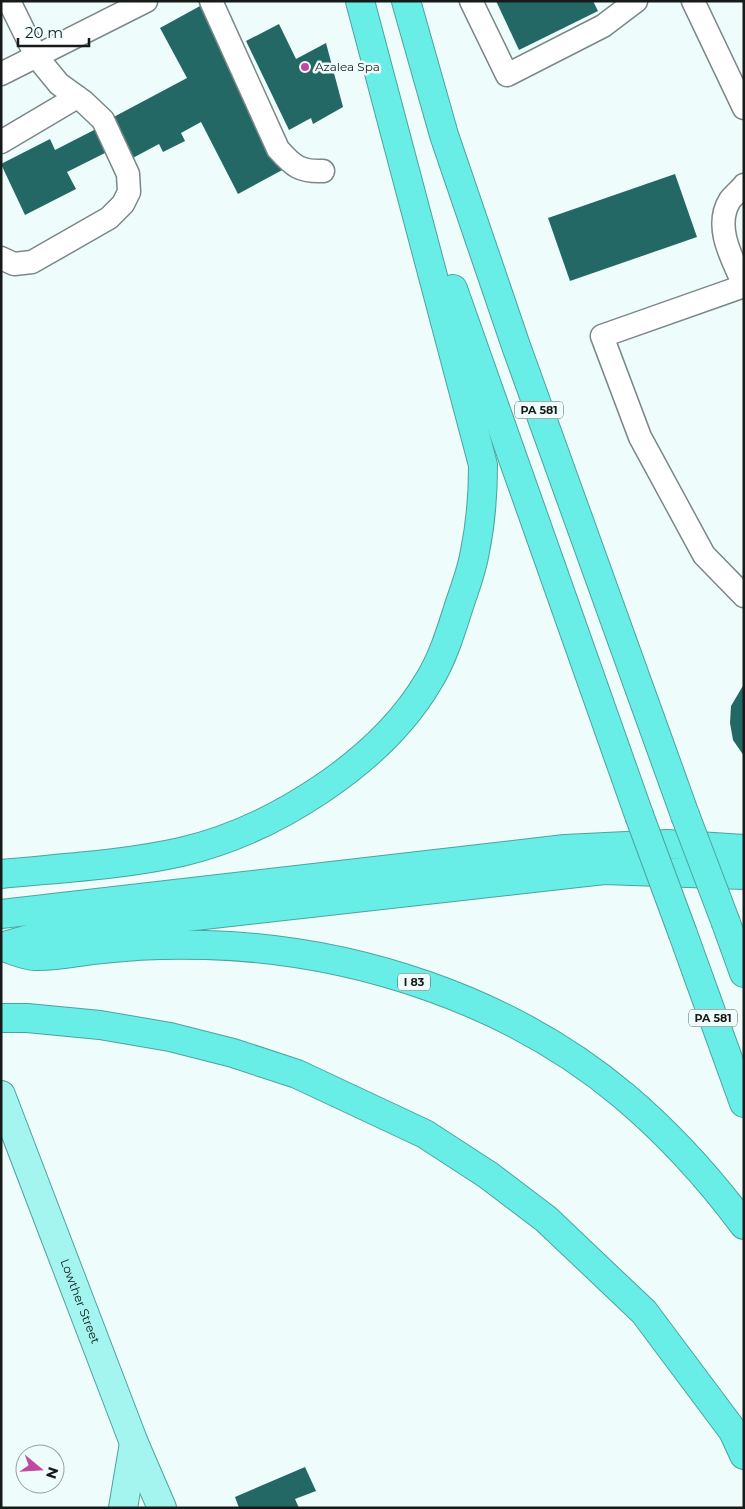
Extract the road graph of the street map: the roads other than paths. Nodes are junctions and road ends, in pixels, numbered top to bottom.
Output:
1 (9, 1) edge
2 (146, 1) edge
3 (211, 1) edge
4 (360, 1) edge
5 (406, 1) edge
6 (471, 1) edge
7 (636, 1) edge
8 (693, 1) edge
9 (36, 56) junction
10 (1, 74) edge
11 (378, 75) junction
12 (78, 97) junction
13 (744, 108) edge
14 (1, 142) edge
15 (324, 171) dead end
16 (744, 185) edge
17 (1, 258) edge
18 (744, 285) edge
19 (744, 596) edge
20 (744, 849) edge
21 (1, 874) edge
22 (744, 875) edge
23 (1, 914) edge
24 (2, 947) edge
25 (744, 973) edge
26 (1, 1018) edge
27 (1, 1095) edge
28 (744, 1103) edge
29 (744, 1225) edge
30 (134, 1443) junction
31 (744, 1455) edge
32 (123, 1508) edge
33 (162, 1508) edge

1 - 9 street
2 - 9 street
3 - 15 street
4 - 11 highway, PA 581
5 - 25 highway, PA 581, bridge
6 - 7 street
8 - 13 street
9 - 10 street
9 - 12 street
11 - 21 highway
11 - 28 highway, PA 581, bridge
12 - 14 street
12 - 17 street
16 - 18 street
18 - 19 street
20 - 23 highway
22 - 24 highway
24 - 29 highway, I 83
26 - 31 highway
27 - 30 main road, Lowther Street
30 - 32 main road
30 - 33 main road, Lowther Street

